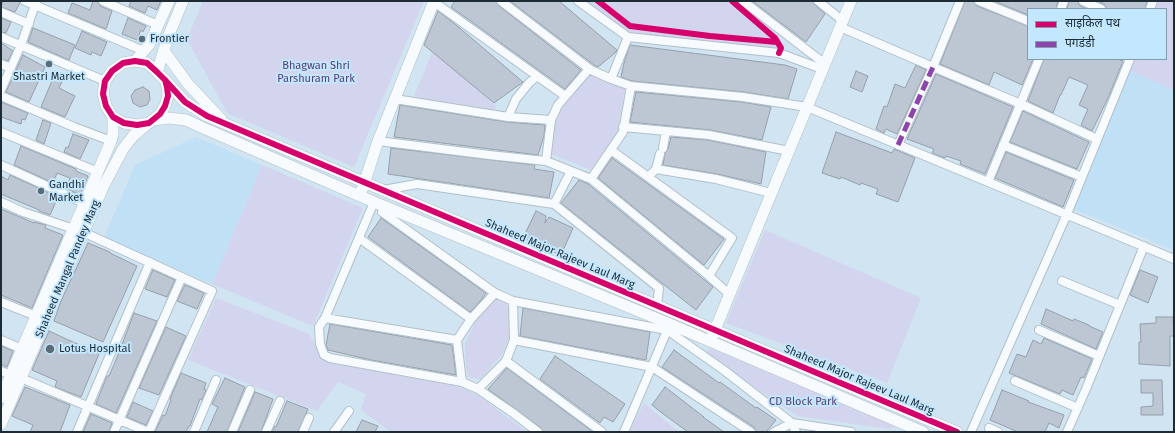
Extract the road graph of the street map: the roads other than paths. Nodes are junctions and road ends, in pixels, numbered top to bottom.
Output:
1 (25, 1) edge
2 (103, 1) edge
3 (169, 1) edge
4 (183, 1) edge
5 (501, 1) edge
6 (578, 1) edge
7 (743, 1) edge
8 (818, 1) edge
9 (851, 1) edge
10 (960, 1) edge
11 (980, 1) edge
12 (1083, 1) edge
13 (434, 2) edge
14 (36, 3) edge
15 (1099, 8) edge
16 (1, 12) edge
17 (1027, 21) edge
18 (29, 24) junction
19 (842, 24) junction
20 (158, 25) junction
21 (1, 37) edge
22 (628, 37) junction
23 (21, 45) junction
24 (144, 51) junction
25 (164, 51) junction
26 (1039, 60) edge
27 (1126, 60) edge
28 (135, 61) junction
29 (1, 64) edge
30 (824, 66) junction
31 (933, 67) junction
32 (11, 68) junction
33 (589, 68) junction
34 (161, 76) junction
35 (537, 76) junction
36 (611, 79) junction
37 (105, 81) junction
38 (631, 86) junction
39 (1, 90) edge
40 (1, 96) edge
41 (565, 96) junction
42 (395, 99) junction
43 (1021, 104) junction
44 (807, 107) junction
45 (113, 116) junction
46 (508, 117) junction
47 (551, 120) junction
48 (151, 121) junction
49 (224, 123) junction
50 (623, 127) junction
51 (666, 131) junction
52 (1, 132) edge
53 (1097, 139) junction
54 (111, 141) junction
55 (378, 141) junction
56 (898, 145) junction
57 (1003, 145) junction
58 (611, 150) junction
59 (789, 151) junction
60 (546, 161) junction
61 (1, 165) edge
62 (656, 169) junction
63 (571, 171) junction
64 (98, 172) junction
65 (648, 177) junction
66 (1082, 177) junction
67 (591, 179) junction
68 (364, 182) junction
69 (988, 182) junction
70 (383, 190) junction
71 (771, 193) junction
72 (360, 196) junction
73 (1, 202) edge
74 (374, 202) junction
75 (84, 203) junction
76 (554, 204) junction
77 (382, 212) dead end
78 (1067, 214) junction
79 (78, 230) junction
80 (359, 238) junction
81 (1144, 246) junction
82 (1174, 259) edge
83 (150, 262) junction
84 (709, 276) junction
85 (182, 277) junction
86 (1062, 281) dead end
87 (495, 293) junction
88 (729, 294) junction
89 (513, 301) junction
90 (1, 302) edge
91 (1120, 305) junction
92 (657, 306) junction
93 (36, 316) junction
94 (325, 318) junction
95 (471, 319) junction
96 (670, 322) junction
97 (714, 330) junction
98 (1039, 330) dead end
99 (1, 340) edge
100 (457, 340) junction
101 (514, 340) junction
102 (710, 341) junction
103 (22, 349) junction
104 (1099, 356) junction
105 (506, 362) junction
106 (652, 367) junction
107 (11, 374) edge
108 (216, 380) dead end
109 (1015, 381) dead end
110 (462, 382) junction
111 (478, 388) junction
112 (250, 390) dead end
113 (1, 398) edge
114 (280, 401) dead end
115 (88, 406) junction
116 (1078, 408) junction
117 (350, 411) dead end
118 (309, 418) dead end
119 (120, 420) junction
120 (792, 423) junction
121 (1, 424) edge
122 (989, 428) dead end
123 (916, 431) edge
124 (77, 432) edge
125 (114, 432) edge
126 (148, 432) edge
127 (194, 432) edge
128 (232, 432) edge
129 (266, 432) edge
130 (303, 432) edge
131 (334, 432) edge
132 (538, 432) edge
133 (602, 432) edge
134 (624, 432) edge
135 (751, 432) edge
136 (774, 432) edge
137 (796, 432) edge
138 (851, 432) edge
139 (957, 432) edge
140 (971, 432) edge
141 (998, 432) edge
142 (1067, 432) edge

1 - 14 street
2 - 20 street
3 - 20 street
4 - 25 street
5 - 33 street
6 - 22 street
7 - 30 street
8 - 19 street
9 - 19 street
10 - 31 street
11 - 17 street
12 - 15 street
13 - 35 street
13 - 42 street
14 - 18 street
14 - 24 street
16 - 18 street
18 - 23 street
19 - 30 street
19 - 31 street
20 - 24 street
21 - 23 street
22 - 30 street
22 - 36 street
23 - 32 street
23 - 37 street
24 - 28 street
25 - 34 street
25 - 49 street
26 - 43 street
27 - 53 street
28 - 34 street
28 - 37 street
29 - 32 street
30 - 44 street
31 - 43 street
31 - 56 street
32 - 39 street
33 - 36 street
33 - 41 street
34 - 48 street
34 - 49 street, Shaheed Major Rajeev Laul Marg
35 - 41 street
35 - 46 street
36 - 38 street
37 - 45 street
38 - 44 street
38 - 50 street
40 - 54 street
41 - 47 street
42 - 46 street
42 - 55 street
43 - 53 street
43 - 57 street
44 - 56 street
44 - 59 street
45 - 48 street
45 - 54 street, Shaheed Mangal Pandey Marg
46 - 47 street
47 - 60 street
48 - 72 street, Shaheed Major Rajeev Laul Marg
48 - 79 street, Shaheed Mangal Pandey Marg
49 - 68 street, Shaheed Major Rajeev Laul Marg
50 - 51 street
50 - 58 street
51 - 59 street
51 - 62 street
52 - 64 street
53 - 66 street
54 - 64 street, Shaheed Mangal Pandey Marg
55 - 60 street
55 - 68 street
56 - 69 street
57 - 66 street
57 - 69 street
58 - 65 street
58 - 67 street
59 - 71 street
60 - 63 street
61 - 75 street
62 - 65 street
62 - 71 street
63 - 67 street
63 - 76 street
64 - 75 street, Shaheed Mangal Pandey Marg
65 - 84 street
66 - 78 street
67 - 84 street
68 - 70 street, Shaheed Major Rajeev Laul Marg
68 - 72 street
69 - 78 street
70 - 76 street
70 - 92 street, Shaheed Major Rajeev Laul Marg
71 - 88 street
72 - 74 street, Shaheed Major Rajeev Laul Marg
73 - 79 street
74 - 80 street
74 - 96 street, Shaheed Major Rajeev Laul Marg
75 - 79 street, Shaheed Mangal Pandey Marg
76 - 92 street
77 - 87 street
78 - 81 street
78 - 140 street
79 - 83 street
79 - 93 street, Shaheed Mangal Pandey Marg
79 - 107 street, Shaheed Mangal Pandey Marg
80 - 94 street
80 - 95 street
81 - 82 street
81 - 91 street
83 - 85 street
83 - 115 street
84 - 88 street
85 - 119 street
85 - 126 street
86 - 91 street
87 - 89 street
87 - 95 street
88 - 97 street
89 - 96 street
89 - 101 street
90 - 93 street
91 - 104 street
92 - 96 street, Shaheed Major Rajeev Laul Marg
93 - 103 street, Shaheed Mangal Pandey Marg
94 - 100 street
94 - 110 street
95 - 100 street
96 - 97 street, Shaheed Major Rajeev Laul Marg
96 - 102 street, Shaheed Major Rajeev Laul Marg
96 - 106 street
96 - 120 street
97 - 102 street
97 - 139 street, Shaheed Major Rajeev Laul Marg
98 - 104 street
99 - 103 street
100 - 110 street
101 - 105 street
101 - 106 street
102 - 123 street, Shaheed Major Rajeev Laul Marg
103 - 107 street, Shaheed Mangal Pandey Marg
104 - 116 street
105 - 111 street
105 - 133 street
106 - 134 street
106 - 135 street
107 - 113 street, Shaheed Mangal Pandey Marg
107 - 115 street
107 - 121 street, Shaheed Mangal Pandey Marg
108 - 127 street
109 - 116 street
110 - 111 street
111 - 132 street
112 - 128 street
114 - 129 street
115 - 119 street
115 - 124 street
116 - 142 street
117 - 131 street
118 - 130 street
119 - 125 street
119 - 126 street
120 - 136 street
120 - 137 street
120 - 138 street
122 - 141 street

